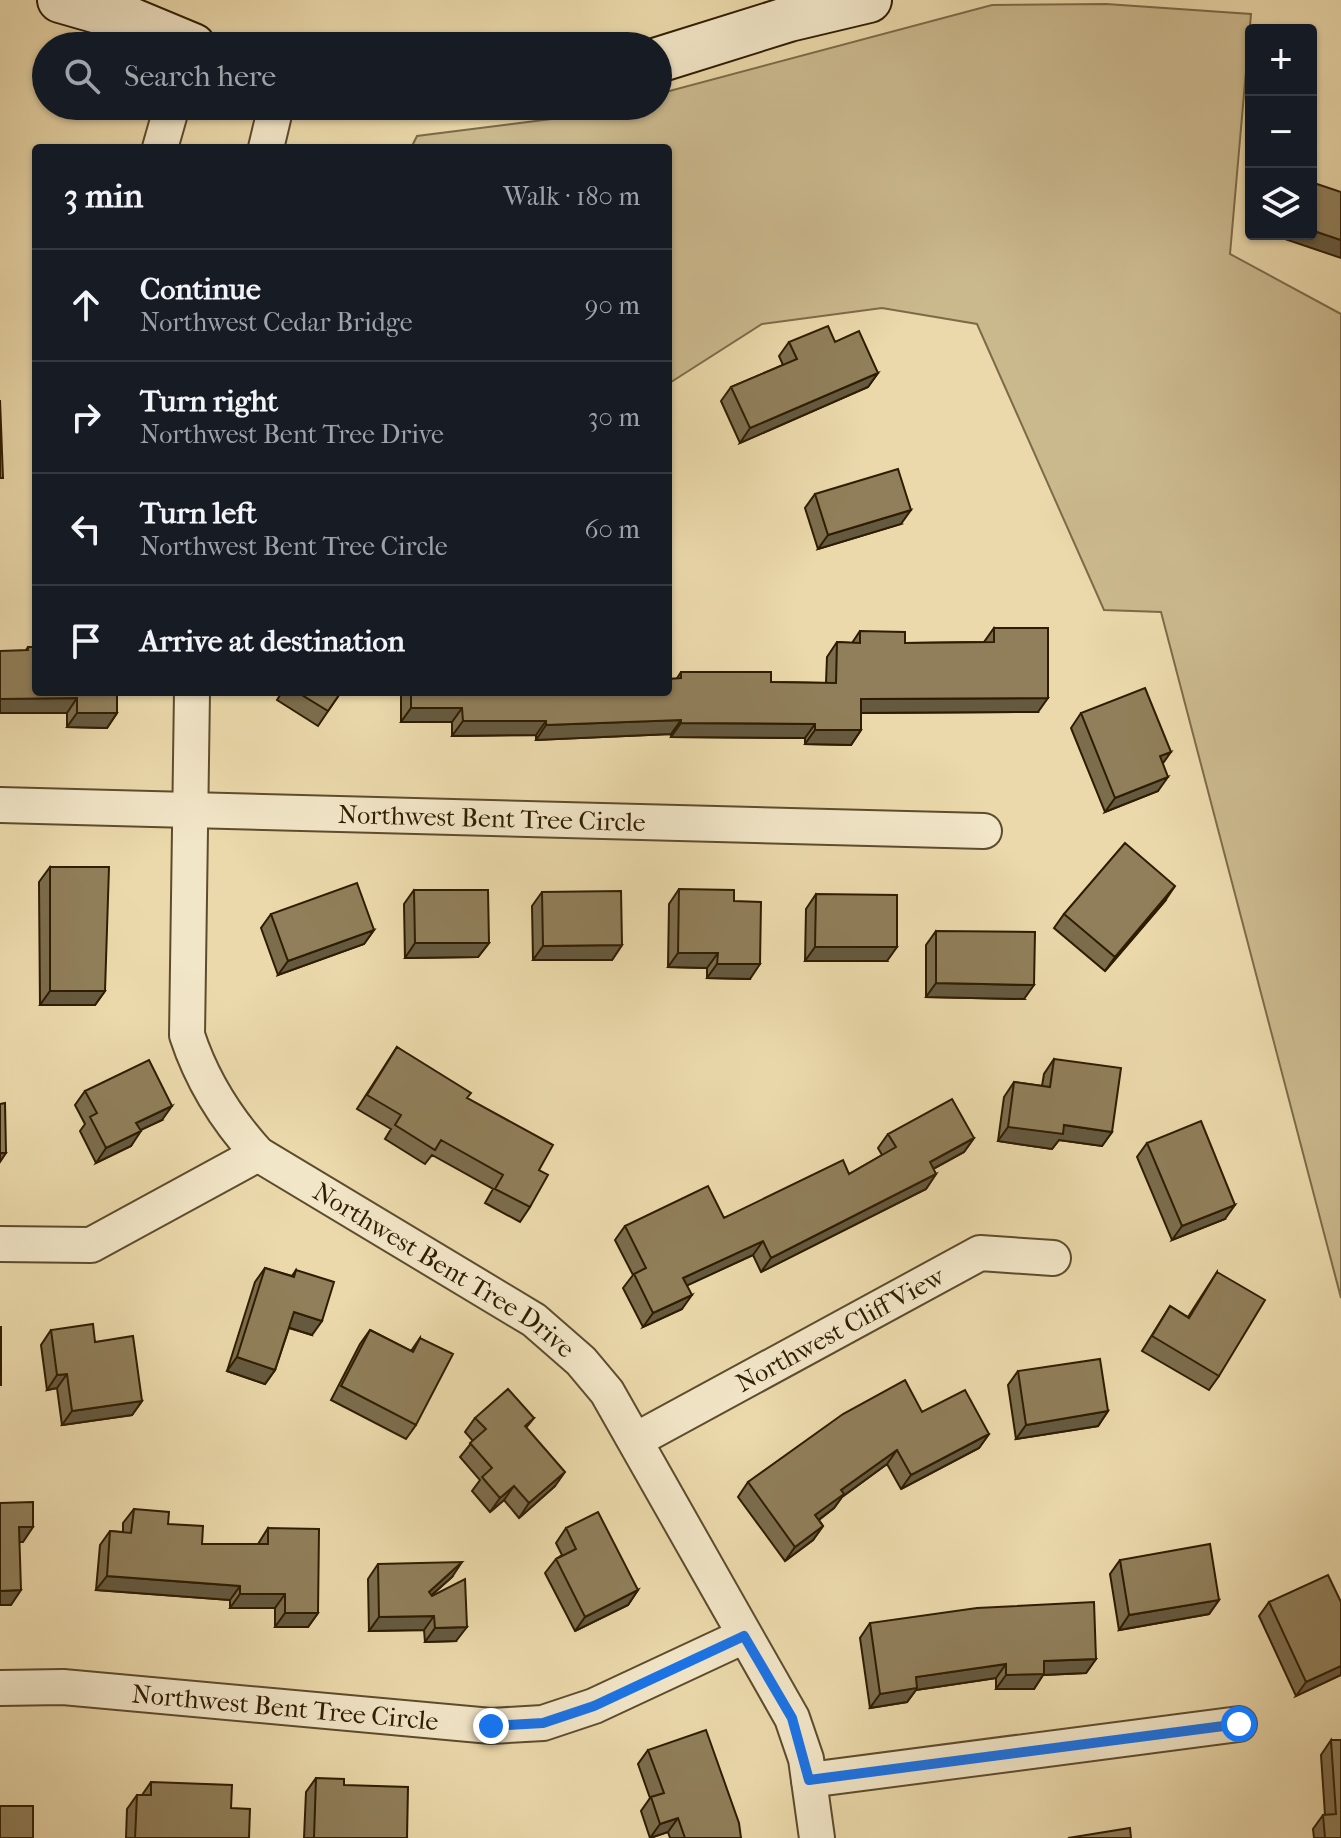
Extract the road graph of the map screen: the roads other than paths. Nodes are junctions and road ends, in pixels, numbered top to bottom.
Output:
1 (60, 0) edge
2 (869, 0) edge
3 (159, 32) edge
4 (672, 56) edge
5 (168, 120) edge
6 (273, 120) edge
7 (161, 144) edge
8 (267, 144) edge
9 (192, 696) edge
10 (0, 805) edge
11 (189, 810) junction
12 (984, 831) dead end
13 (258, 1154) junction
14 (0, 1244) edge
15 (1053, 1258) dead end
16 (636, 1440) junction
17 (744, 1636) junction
18 (0, 1688) edge
19 (1239, 1724) dead end
20 (809, 1780) junction
21 (817, 1838) edge

1 - 3 main road
2 - 4 main road
5 - 7 street
6 - 8 street
9 - 11 street, Northwest Bent Tree Drive
10 - 11 street, Northwest Bent Tree Circle
11 - 12 street, Northwest Bent Tree Circle
11 - 13 street, Northwest Bent Tree Drive
13 - 14 street
13 - 16 street, Northwest Bent Tree Drive
15 - 16 street, Northwest Cliff View
16 - 17 street, Northwest Bent Tree Drive
17 - 18 street, Northwest Bent Tree Circle
17 - 20 street, Northwest Bent Tree Drive
19 - 20 street
20 - 21 street, Northwest Bent Tree Drive

